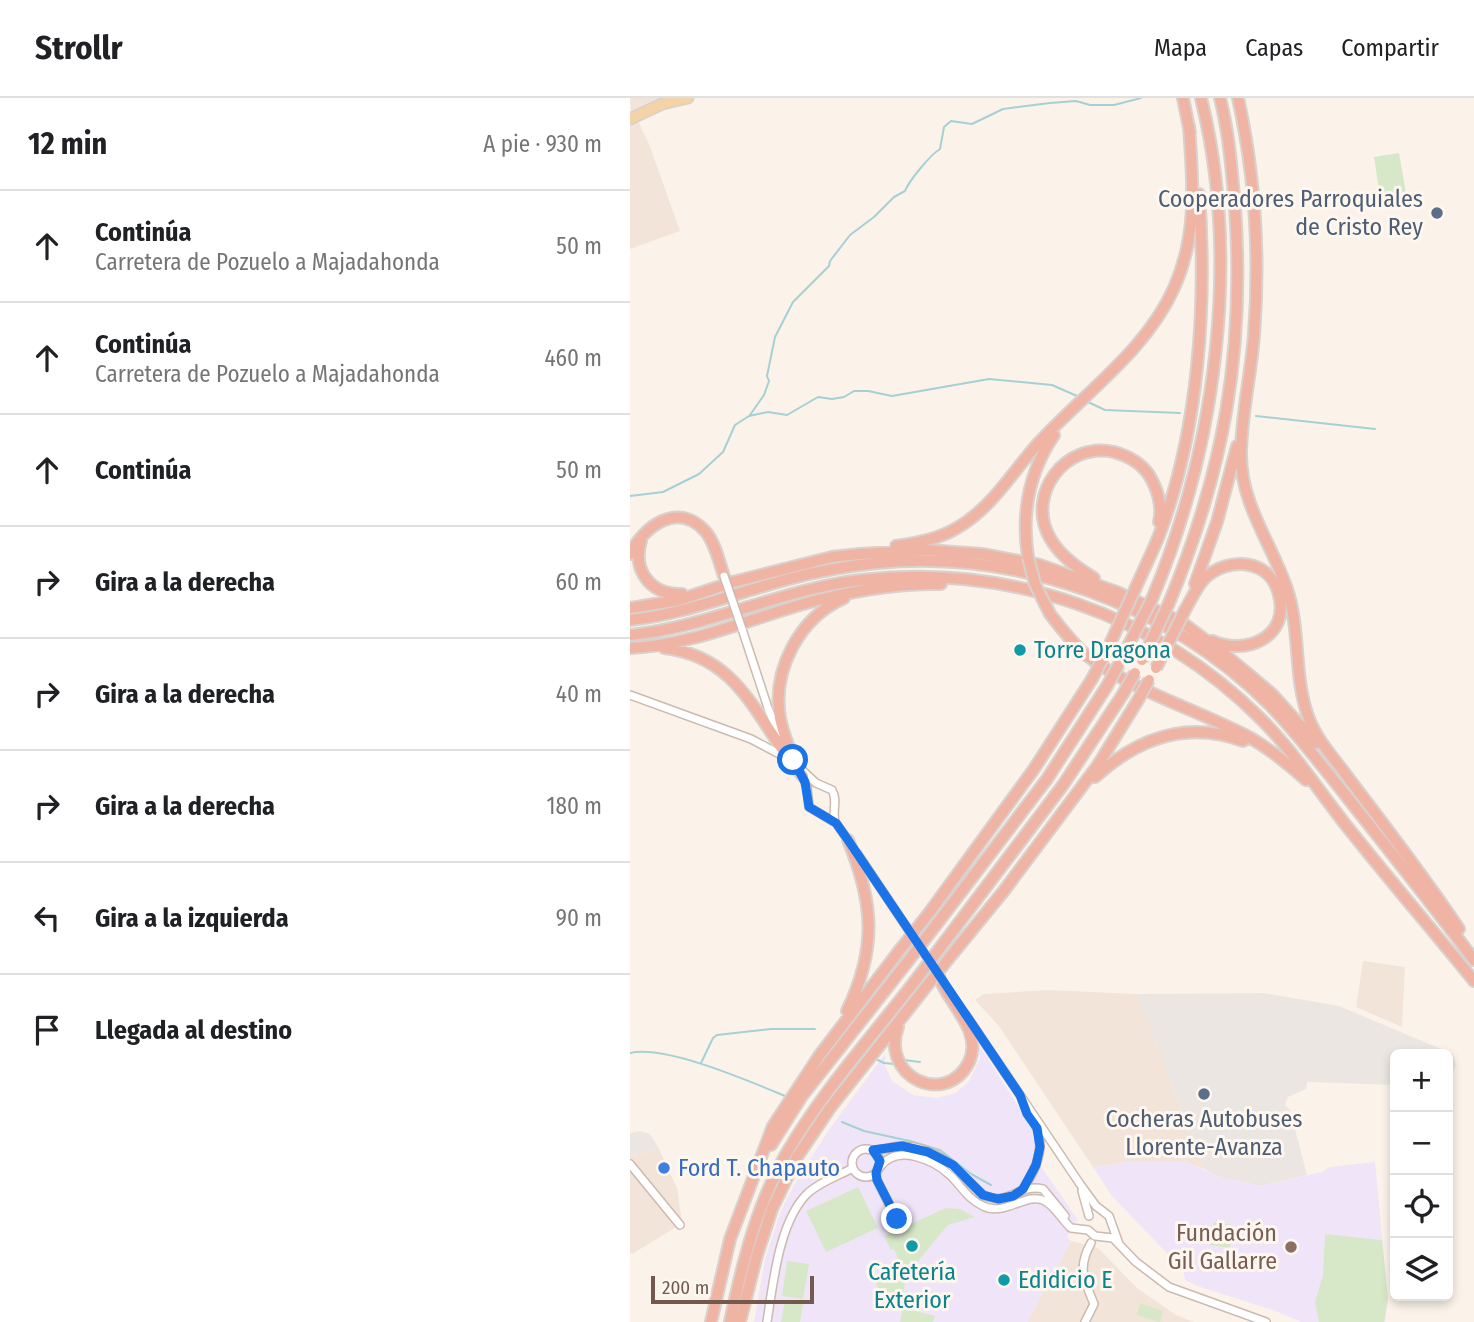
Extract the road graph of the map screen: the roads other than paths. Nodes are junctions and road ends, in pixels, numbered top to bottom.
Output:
1 (688, 98) edge
2 (1183, 98) edge
3 (1201, 98) edge
4 (1220, 98) edge
5 (1238, 98) edge
6 (630, 119) edge
7 (1188, 126) junction
8 (1245, 409) junction
9 (1067, 415) junction
10 (650, 526) junction
11 (630, 554) edge
12 (832, 557) junction
13 (1149, 558) junction
14 (724, 576) joint
15 (868, 589) junction
16 (703, 592) junction
17 (1117, 592) junction
18 (1058, 597) junction
19 (630, 610) edge
20 (1185, 610) junction
21 (630, 620) edge
22 (630, 635) edge
23 (1200, 635) junction
24 (651, 647) junction
25 (630, 648) edge
26 (630, 695) edge
27 (1276, 754) junction
28 (793, 761) junction
29 (803, 776) joint
30 (821, 786) junction
31 (1316, 787) junction
32 (1354, 787) junction
33 (1077, 793) junction
34 (808, 794) junction
35 (833, 807) junction
36 (821, 813) junction
37 (836, 823) junction
38 (848, 840) junction
39 (1474, 951) edge
40 (1474, 960) edge
41 (938, 974) junction
42 (1474, 981) edge
43 (901, 1019) junction
44 (837, 1031) junction
45 (1020, 1095) junction
46 (873, 1150) junction
47 (630, 1164) edge
48 (759, 1166) junction
49 (853, 1168) junction
50 (875, 1172) junction
51 (1080, 1184) junction
52 (1023, 1189) junction
53 (1103, 1211) junction
54 (1089, 1216) junction
55 (1073, 1224) dead end
56 (680, 1225) dead end
57 (897, 1225) dead end
58 (1112, 1226) junction
59 (1094, 1236) junction
60 (1119, 1244) junction
61 (1262, 1321) edge
62 (711, 1322) edge
63 (730, 1322) edge
64 (740, 1322) edge
65 (767, 1322) edge
66 (1085, 1322) edge

1 - 6 main road
2 - 7 highway
3 - 48 highway, bridge
4 - 63 highway, bridge
5 - 8 highway
7 - 9 highway
7 - 13 highway
8 - 20 highway
8 - 32 highway
9 - 12 highway
9 - 27 highway, bridge
10 - 11 highway
10 - 14 highway
10 - 16 highway
12 - 16 highway
12 - 17 highway
13 - 17 highway
13 - 44 highway, bridge
14 - 28 street, bridge
15 - 18 highway
15 - 24 highway
15 - 28 highway
16 - 19 highway
17 - 23 highway
18 - 22 highway
18 - 31 highway
20 - 23 highway
20 - 33 highway, bridge
21 - 40 highway
23 - 32 highway
24 - 25 highway
24 - 28 highway
26 - 28 street
27 - 31 highway
27 - 33 highway
28 - 29 highway
28 - 30 street
29 - 34 street
30 - 34 street
30 - 35 street
31 - 42 highway
32 - 39 highway
33 - 43 highway, bridge
34 - 36 street
35 - 36 street
35 - 37 street
36 - 37 street
37 - 38 street
38 - 41 street
38 - 44 highway
41 - 43 highway
41 - 45 street
43 - 64 highway
44 - 48 highway
45 - 51 street
45 - 52 street
46 - 49 street
46 - 50 street
46 - 52 street
47 - 56 street
48 - 62 highway
49 - 50 street
49 - 65 street
50 - 57 street
50 - 59 street
51 - 53 street
51 - 54 street
52 - 55 street
53 - 54 street
53 - 58 street
54 - 59 street
58 - 59 street
58 - 60 street
59 - 60 street
59 - 66 street
60 - 61 street

